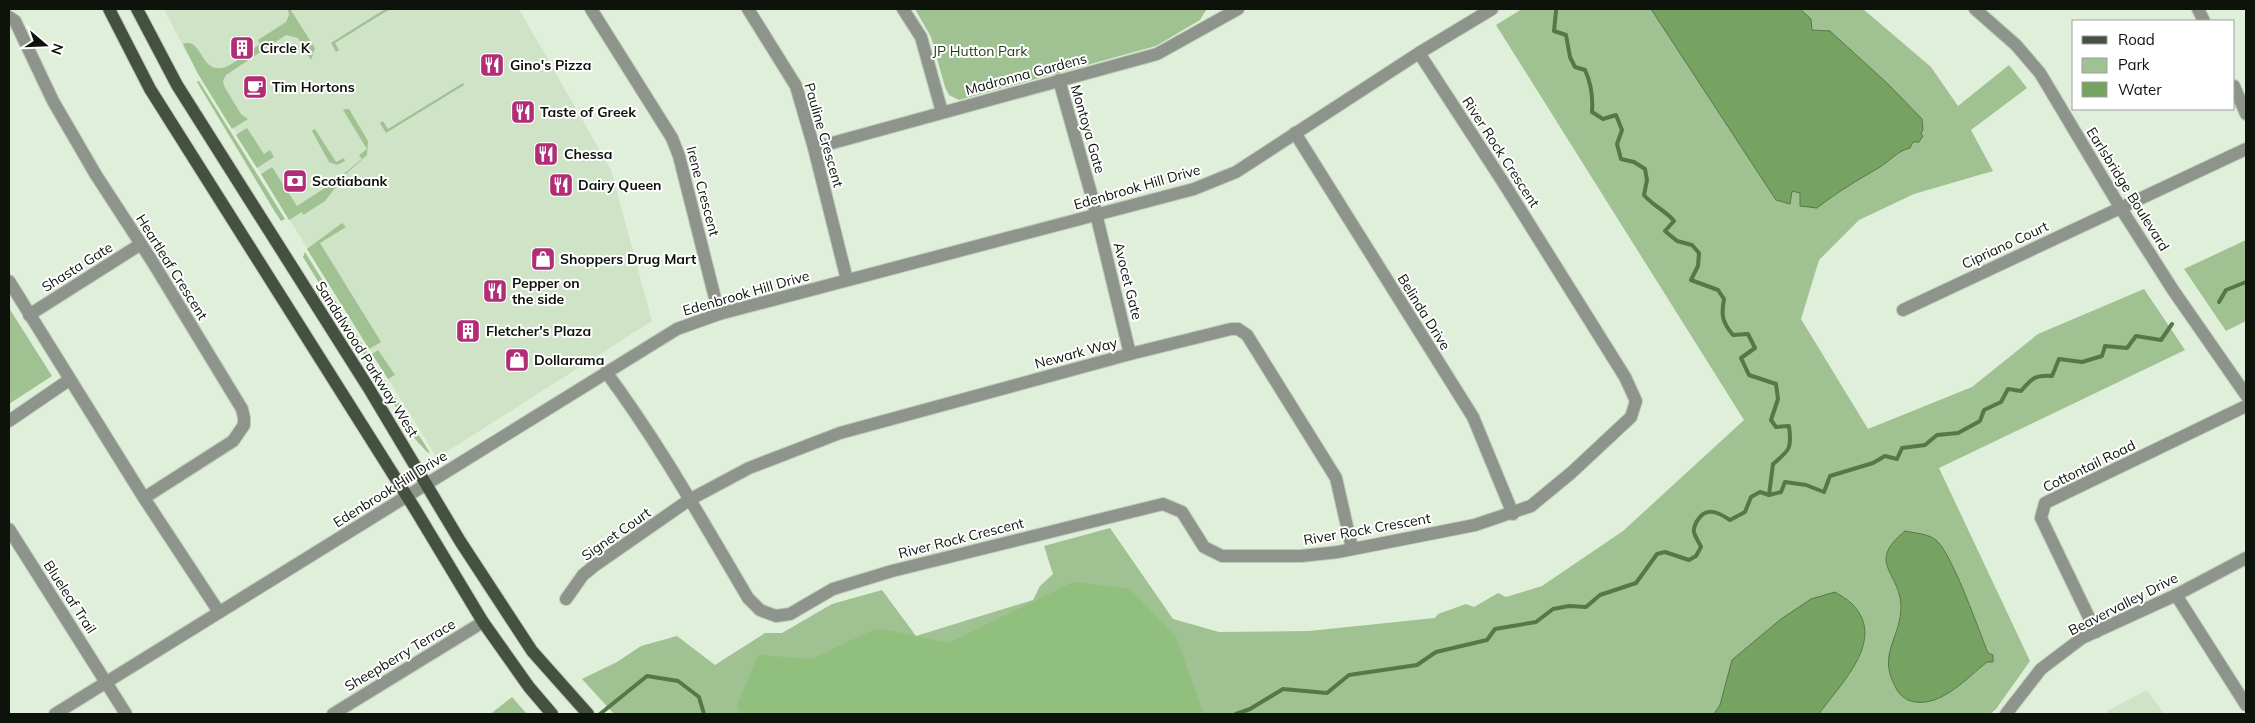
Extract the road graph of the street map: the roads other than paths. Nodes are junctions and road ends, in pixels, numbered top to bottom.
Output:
1 (109, 9) edge
2 (137, 9) edge
3 (591, 9) edge
4 (748, 9) edge
5 (903, 9) edge
6 (1238, 9) edge
7 (1492, 9) edge
8 (1975, 9) edge
9 (1221, 13) edge
10 (9, 17) edge
11 (1419, 53) junction
12 (1059, 80) junction
13 (2235, 88) edge
14 (942, 112) junction
15 (2246, 114) edge
16 (1295, 133) junction
17 (814, 148) junction
18 (2246, 149) edge
19 (2120, 207) junction
20 (1097, 215) junction
21 (140, 244) junction
22 (847, 280) junction
23 (9, 281) edge
24 (1903, 310) dead end
25 (719, 314) junction
26 (30, 315) junction
27 (1130, 354) junction
28 (606, 372) junction
29 (69, 380) junction
30 (2246, 396) edge
31 (2246, 406) edge
32 (9, 421) edge
33 (425, 484) junction
34 (407, 496) junction
35 (144, 498) junction
36 (690, 500) junction
37 (1513, 514) junction
38 (9, 529) edge
39 (1352, 548) junction
40 (2246, 558) edge
41 (2176, 594) junction
42 (566, 599) dead end
43 (219, 612) junction
44 (483, 622) junction
45 (2096, 632) junction
46 (107, 682) junction
47 (2246, 705) edge
48 (549, 711) edge
49 (55, 714) edge
50 (126, 714) edge
51 (333, 714) edge
52 (588, 714) edge
53 (2006, 714) edge

1 - 34 main road
2 - 33 main road, Sandalwood Parkway West
3 - 25 street, Irene Crescent
4 - 17 street, Pauline Crescent
5 - 14 street
6 - 9 street, Madronna Gardens
7 - 11 street, Edenbrook Hill Drive
8 - 19 street, Earlsbridge Boulevard
9 - 12 street, Madronna Gardens
10 - 21 street, Heartleaf Crescent
11 - 16 street, Edenbrook Hill Drive
11 - 37 street, River Rock Crescent
12 - 14 street, Madronna Gardens
12 - 20 street, Montoya Gate
13 - 15 street
14 - 17 street, Madronna Gardens
16 - 20 street, Edenbrook Hill Drive
16 - 37 street, Belinda Drive
17 - 22 street, Pauline Crescent
18 - 19 street, Cipriano Court
19 - 24 street, Cipriano Court
19 - 30 street, Earlsbridge Boulevard
20 - 22 street, Edenbrook Hill Drive
20 - 27 street, Avocet Gate
21 - 26 street, Shasta Gate
21 - 35 street, Heartleaf Crescent
22 - 25 street, Edenbrook Hill Drive
23 - 26 street
25 - 28 street, Edenbrook Hill Drive
26 - 29 street
27 - 36 street, Newark Way
27 - 39 street, Newark Way
28 - 33 street, Edenbrook Hill Drive
28 - 36 street, River Rock Crescent
29 - 32 street
29 - 35 street
31 - 45 street, Cottontail Road
33 - 34 street, Edenbrook Hill Drive
33 - 52 main road, Sandalwood Parkway West
34 - 43 street, Edenbrook Hill Drive
34 - 44 main road
35 - 43 street
36 - 39 street, River Rock Crescent
36 - 42 street, Signet Court
37 - 39 street, River Rock Crescent
38 - 46 street, Blueleaf Trail
40 - 41 street, Beavervalley Drive
41 - 45 street, Beavervalley Drive
41 - 47 street
43 - 46 street, Edenbrook Hill Drive
44 - 48 main road
44 - 51 street, Sheepberry Terrace
45 - 53 street, Beavervalley Drive
46 - 49 street, Edenbrook Hill Drive
46 - 50 street

